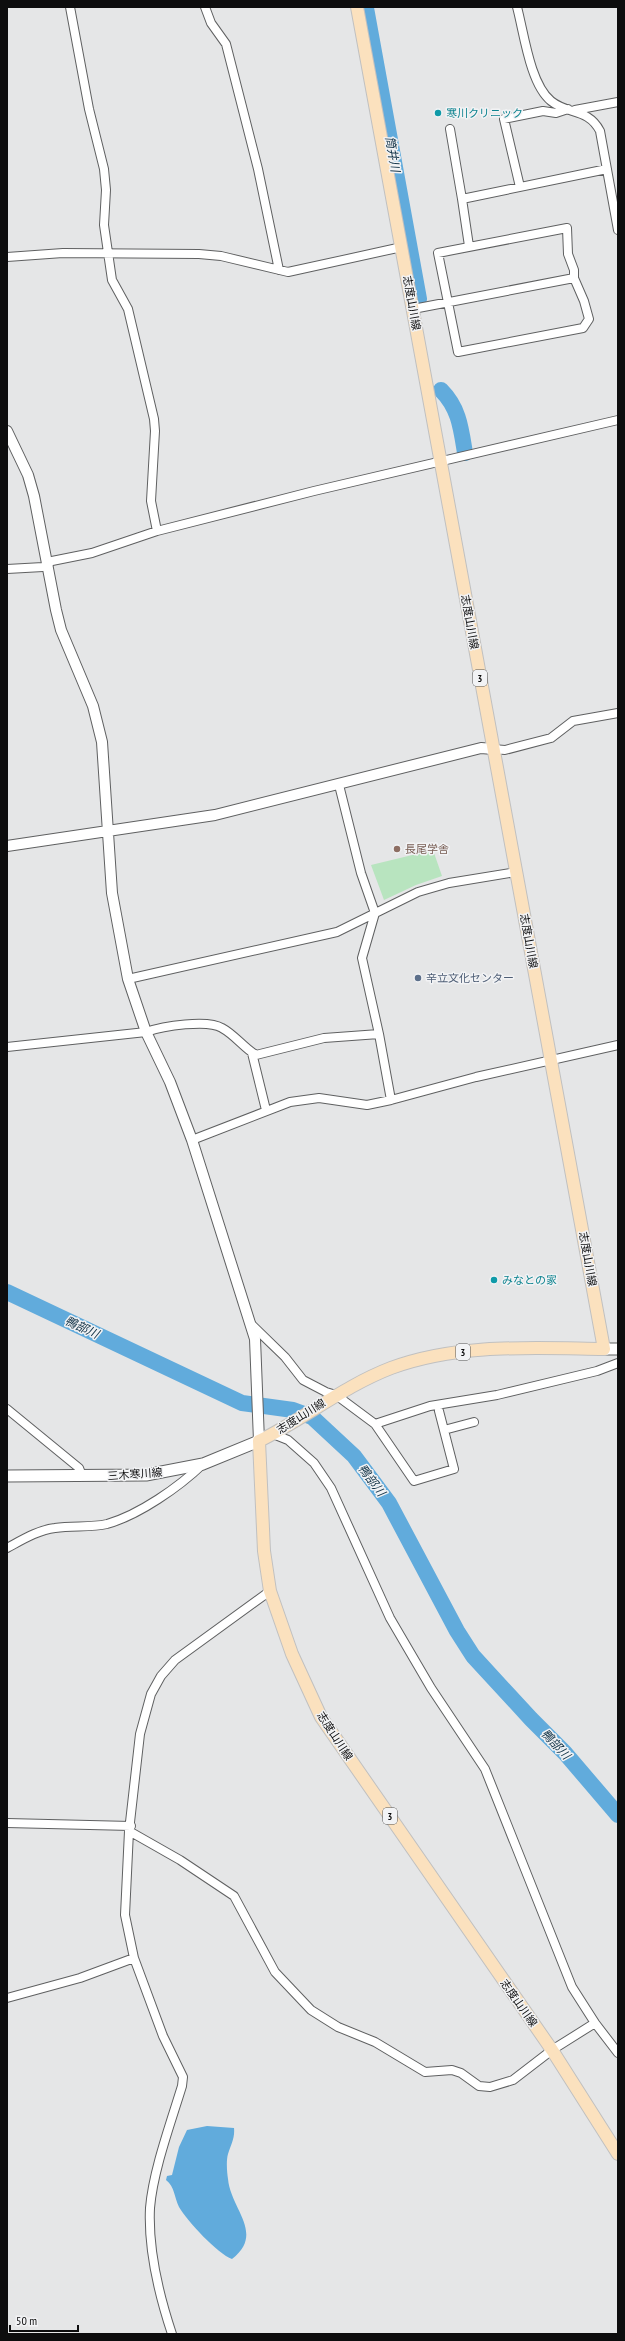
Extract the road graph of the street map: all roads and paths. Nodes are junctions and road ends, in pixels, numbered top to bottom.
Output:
1 (70, 7) edge
2 (205, 7) edge
3 (357, 7) edge
4 (517, 7) edge
5 (618, 102) edge
6 (570, 110) junction
7 (450, 129) dead end
8 (608, 169) junction
9 (520, 187) junction
10 (462, 199) junction
11 (618, 230) edge
12 (470, 246) junction
13 (402, 247) junction
14 (107, 252) junction
15 (7, 257) edge
16 (279, 270) junction
17 (574, 278) junction
18 (448, 302) junction
19 (413, 309) junction
20 (618, 420) edge
21 (7, 431) edge
22 (441, 463) junction
23 (157, 531) junction
24 (48, 564) junction
25 (7, 568) edge
26 (618, 713) edge
27 (493, 749) junction
28 (339, 785) junction
29 (107, 830) junction
30 (7, 846) edge
31 (516, 872) junction
32 (375, 913) junction
33 (128, 979) junction
34 (146, 1032) junction
35 (380, 1034) junction
36 (618, 1045) edge
37 (7, 1047) edge
38 (252, 1053) junction
39 (550, 1059) junction
40 (391, 1100) junction
41 (266, 1110) junction
42 (192, 1140) junction
43 (252, 1324) junction
44 (604, 1349) junction
45 (618, 1349) edge
46 (618, 1363) edge
47 (334, 1396) junction
48 (7, 1409) edge
49 (439, 1410) dead end
50 (474, 1422) dead end
51 (375, 1424) junction
52 (444, 1430) junction
53 (275, 1433) junction
54 (258, 1441) junction
55 (203, 1464) junction
56 (7, 1476) edge
57 (82, 1476) junction
58 (7, 1548) edge
59 (270, 1591) junction
60 (7, 1823) edge
61 (130, 1829) junction
62 (134, 1958) junction
63 (7, 1998) edge
64 (595, 2023) junction
65 (552, 2050) junction
66 (618, 2053) edge
67 (618, 2154) edge
68 (172, 2334) edge

1 - 14 street
2 - 16 street
3 - 13 main road, 志度山川線 / 3
4 - 6 street
5 - 6 street
6 - 8 street
6 - 9 street
7 - 10 street
8 - 9 street
8 - 11 street
9 - 10 street
10 - 12 street
12 - 17 street
12 - 18 street
13 - 16 street
13 - 19 main road, 志度山川線 / 3
14 - 15 street
14 - 16 street
14 - 23 street
17 - 18 street
17 - 18 street
18 - 19 street
19 - 22 main road, 志度山川線 / 3
20 - 22 street
21 - 24 street
22 - 23 street
22 - 27 main road, 志度山川線 / 3
23 - 24 street
24 - 25 street
24 - 29 street
26 - 27 street
27 - 28 street
27 - 31 main road, 志度山川線 / 3
28 - 29 street
28 - 32 street
29 - 30 street
29 - 33 street
31 - 32 street
31 - 39 main road, 志度山川線 / 3
32 - 33 street
32 - 35 street
33 - 34 street
34 - 37 street
34 - 38 street
34 - 42 street
35 - 38 street
35 - 40 street
36 - 39 street
38 - 41 street
39 - 40 street
39 - 44 main road, 志度山川線 / 3
40 - 41 street
41 - 42 street
42 - 43 street
43 - 47 street
43 - 54 street
44 - 45 main road
44 - 47 main road, 志度山川線 / 3
46 - 51 street
47 - 51 street
47 - 53 main road, 志度山川線 / 3
48 - 57 street
49 - 52 street
50 - 52 street
51 - 52 street
53 - 54 main road, 志度山川線 / 3
53 - 64 street
54 - 55 main road, 三木寒川線
54 - 59 main road, 志度山川線 / 3
55 - 57 main road, 三木寒川線
55 - 58 street
56 - 57 main road, 三木寒川線
59 - 61 street
59 - 65 main road, 志度山川線 / 3
60 - 61 street
61 - 62 street
61 - 65 street
62 - 63 street
62 - 68 street
64 - 65 street
64 - 66 street
65 - 67 main road, 志度山川線 / 3

